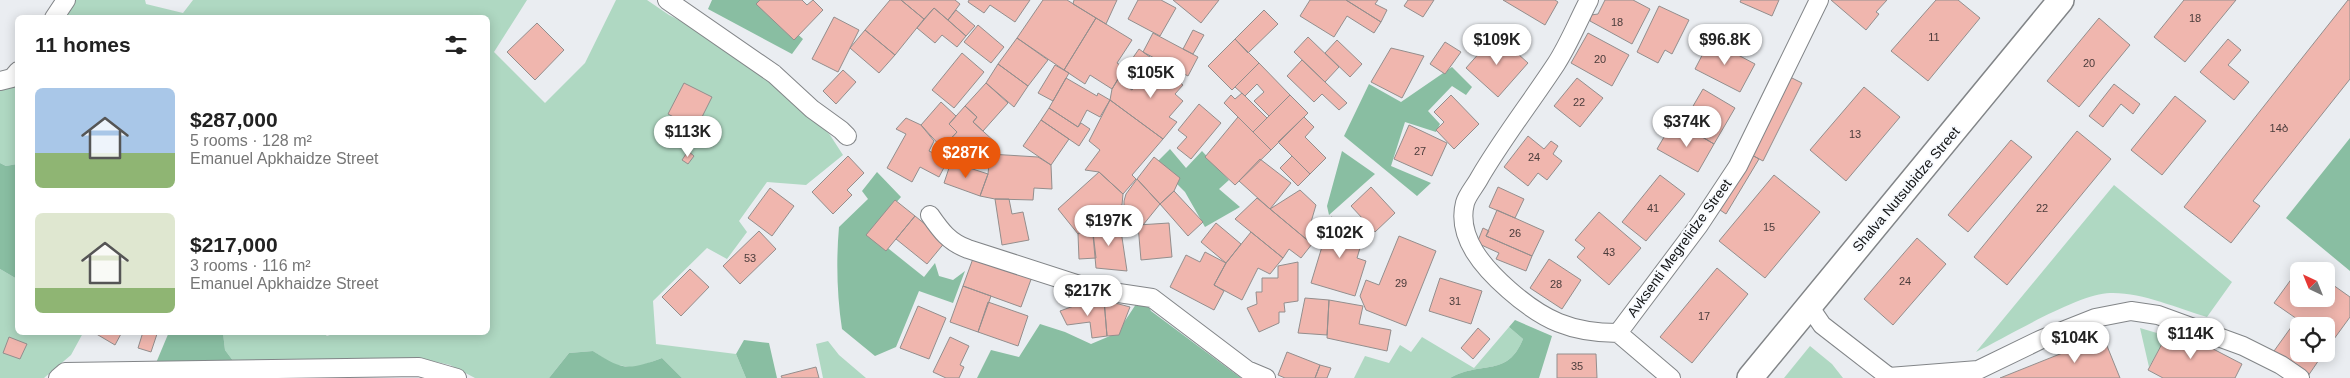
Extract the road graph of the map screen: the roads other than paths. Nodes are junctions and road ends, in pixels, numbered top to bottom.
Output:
1 (66, 0) edge
2 (667, 0) edge
3 (1589, 0) edge
4 (1818, 0) edge
5 (2061, 0) edge
6 (56, 15) edge
7 (15, 74) edge
8 (0, 81) edge
9 (847, 136) dead end
10 (930, 215) dead end
11 (1809, 306) junction
12 (1618, 333) junction
13 (1661, 375) edge
14 (58, 378) edge
15 (457, 378) edge
16 (1266, 378) edge
17 (1750, 378) edge
18 (2300, 378) edge

1 - 6 street
2 - 9 street
3 - 12 street
4 - 12 street, Avksenti Megrelidze Street
5 - 11 main road, Shalva Nutsubidze Street
7 - 8 street
10 - 16 street
11 - 17 main road, Shalva Nutsubidze Street
11 - 18 street
12 - 13 street
14 - 15 street

